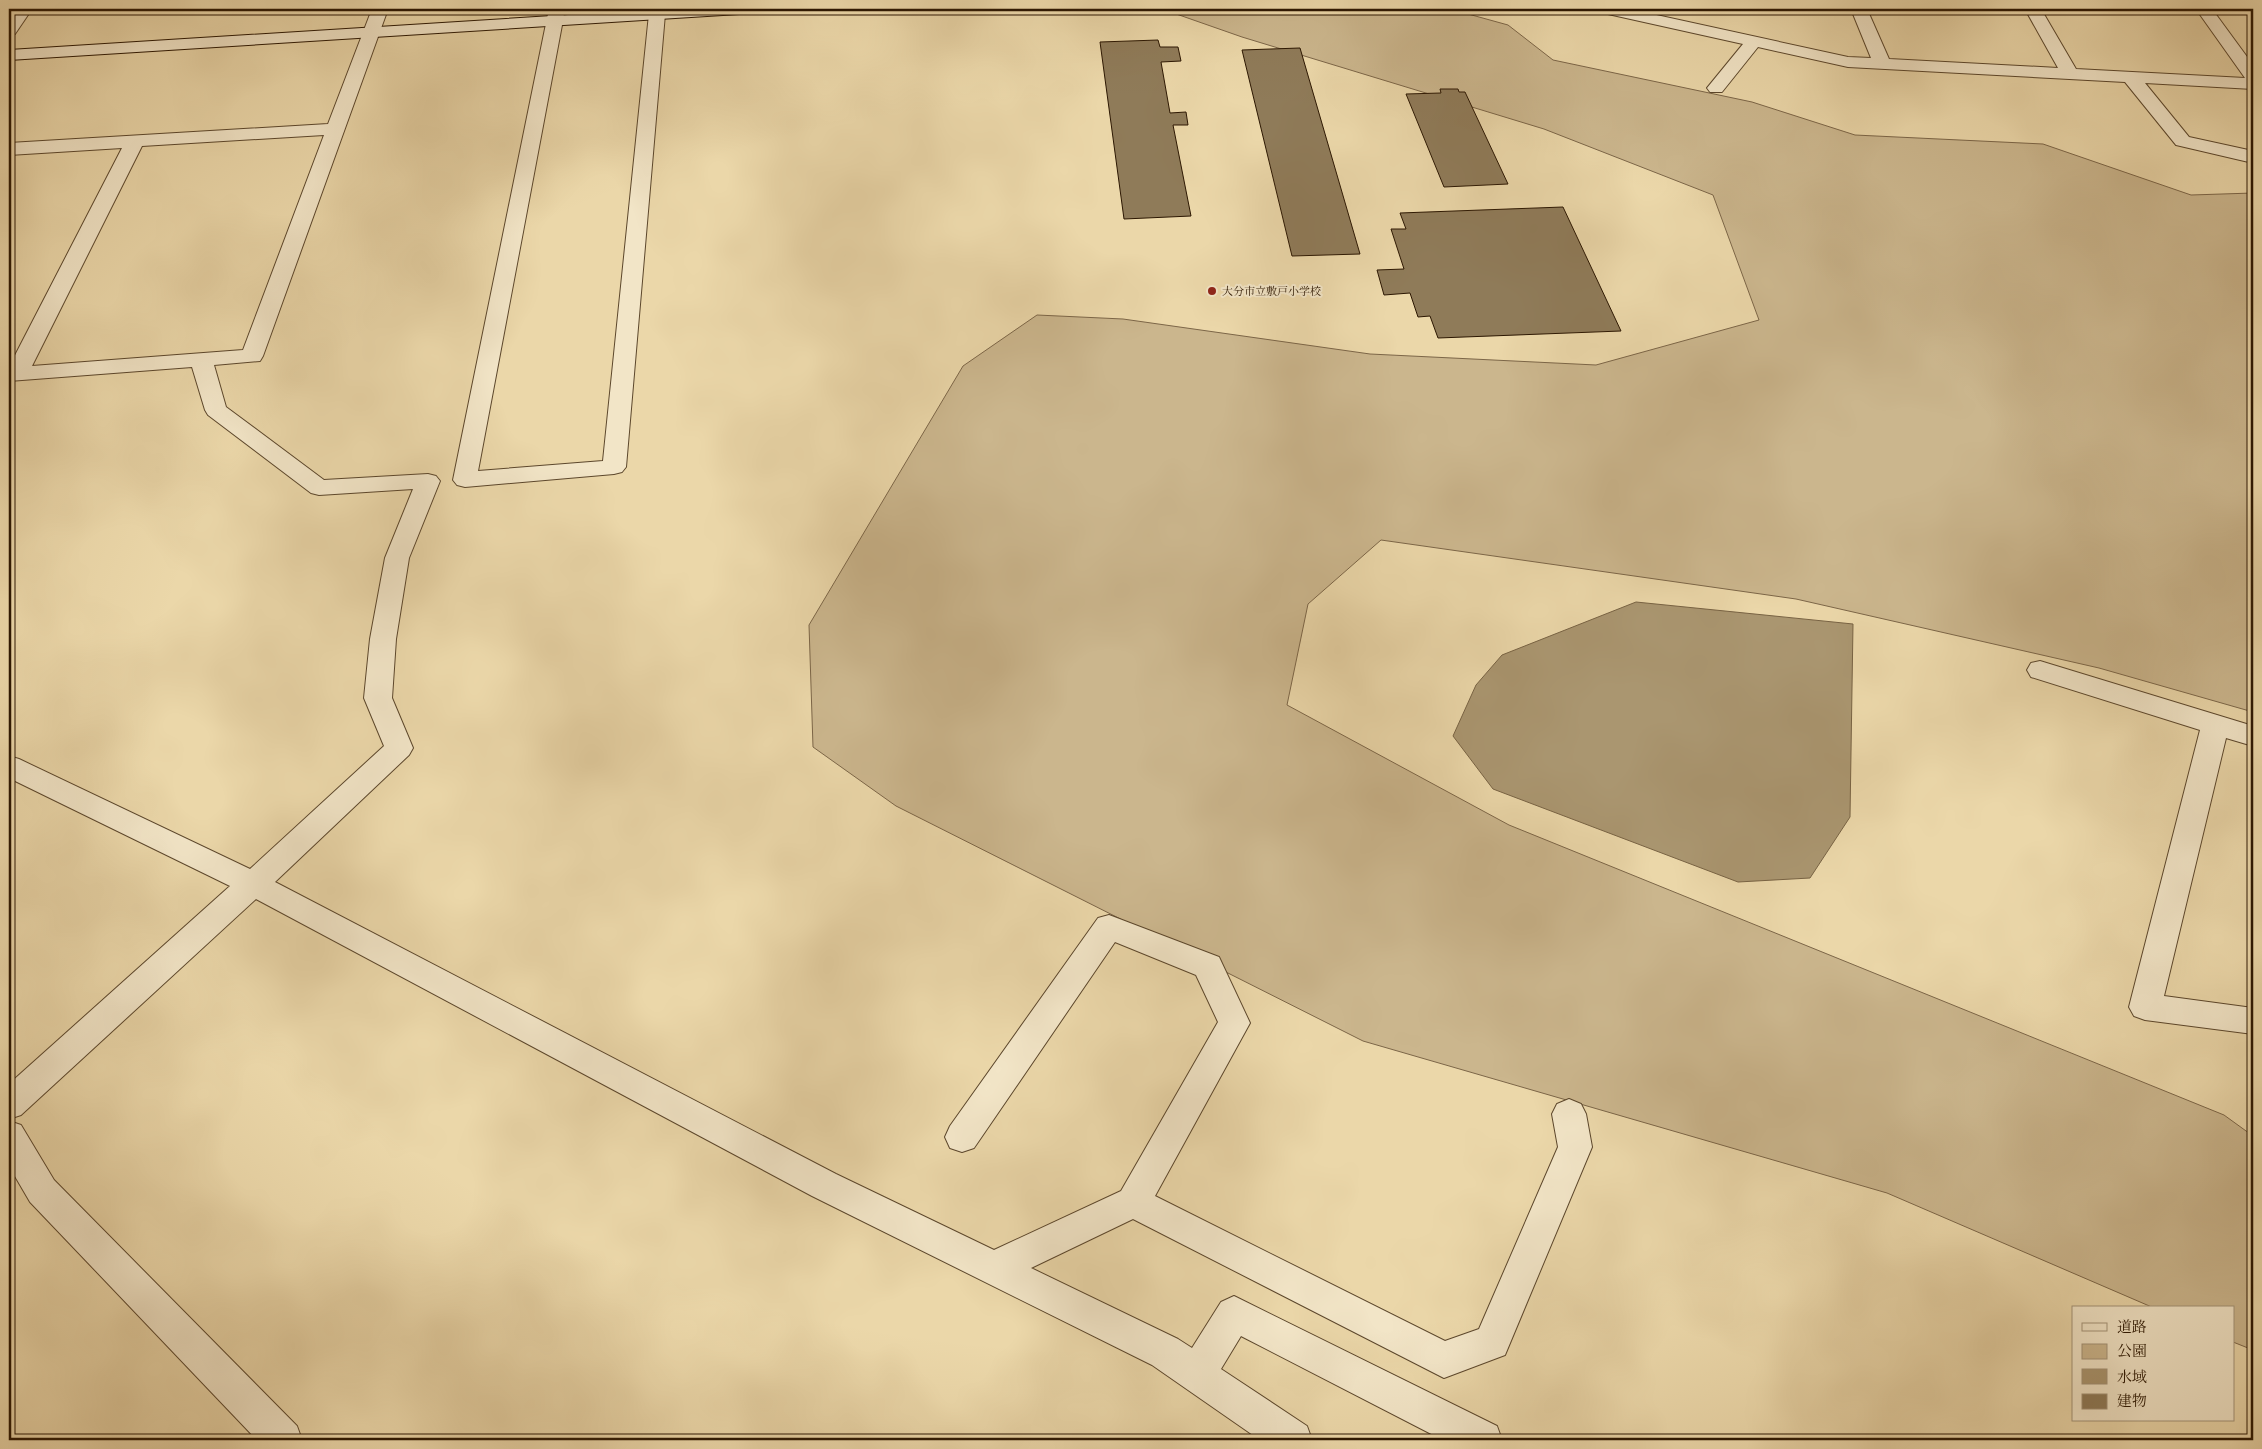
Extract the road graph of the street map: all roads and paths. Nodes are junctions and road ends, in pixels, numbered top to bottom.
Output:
1 (24, 9) edge
2 (380, 9) edge
3 (739, 9) edge
4 (1608, 9) edge
5 (1682, 9) edge
6 (1859, 9) edge
7 (2033, 9) edge
8 (2204, 9) edge
9 (657, 14) junction
10 (556, 15) edge
11 (1684, 26) junction
12 (9, 30) edge
13 (372, 32) junction
14 (1754, 41) junction
15 (9, 56) edge
16 (1882, 64) junction
17 (2070, 74) junction
18 (2130, 77) junction
19 (2253, 77) edge
20 (2253, 84) edge
21 (1716, 88) dead end
22 (336, 129) junction
23 (136, 141) junction
24 (9, 149) edge
25 (2253, 157) edge
26 (201, 360) junction
27 (13, 374) edge
28 (2040, 670) dead end
29 (2215, 724) junction
30 (2253, 736) edge
31 (9, 766) edge
32 (252, 884) junction
33 (2253, 1021) edge
34 (9, 1105) edge
35 (1569, 1114) dead end
36 (9, 1136) edge
37 (962, 1137) dead end
38 (1133, 1202) junction
39 (993, 1268) junction
40 (1197, 1374) junction
41 (283, 1440) edge
42 (1293, 1440) edge
43 (1483, 1440) edge

1 - 12 street
2 - 13 street
3 - 9 street
4 - 11 street
5 - 11 street
6 - 16 street
7 - 17 street
8 - 19 street
9 - 10 street
9 - 10 street
10 - 13 street
11 - 14 street
13 - 15 street
13 - 22 street
14 - 16 street
14 - 21 street
16 - 17 street
17 - 18 street
18 - 20 street
18 - 25 street
22 - 23 street
22 - 26 street
23 - 24 street
23 - 27 street
26 - 27 street
26 - 32 street
28 - 29 street
29 - 30 street
29 - 33 street
31 - 32 street
32 - 34 street
32 - 39 street
35 - 38 street
36 - 41 street
37 - 38 street
38 - 39 street
39 - 40 street
40 - 42 street
40 - 43 street

